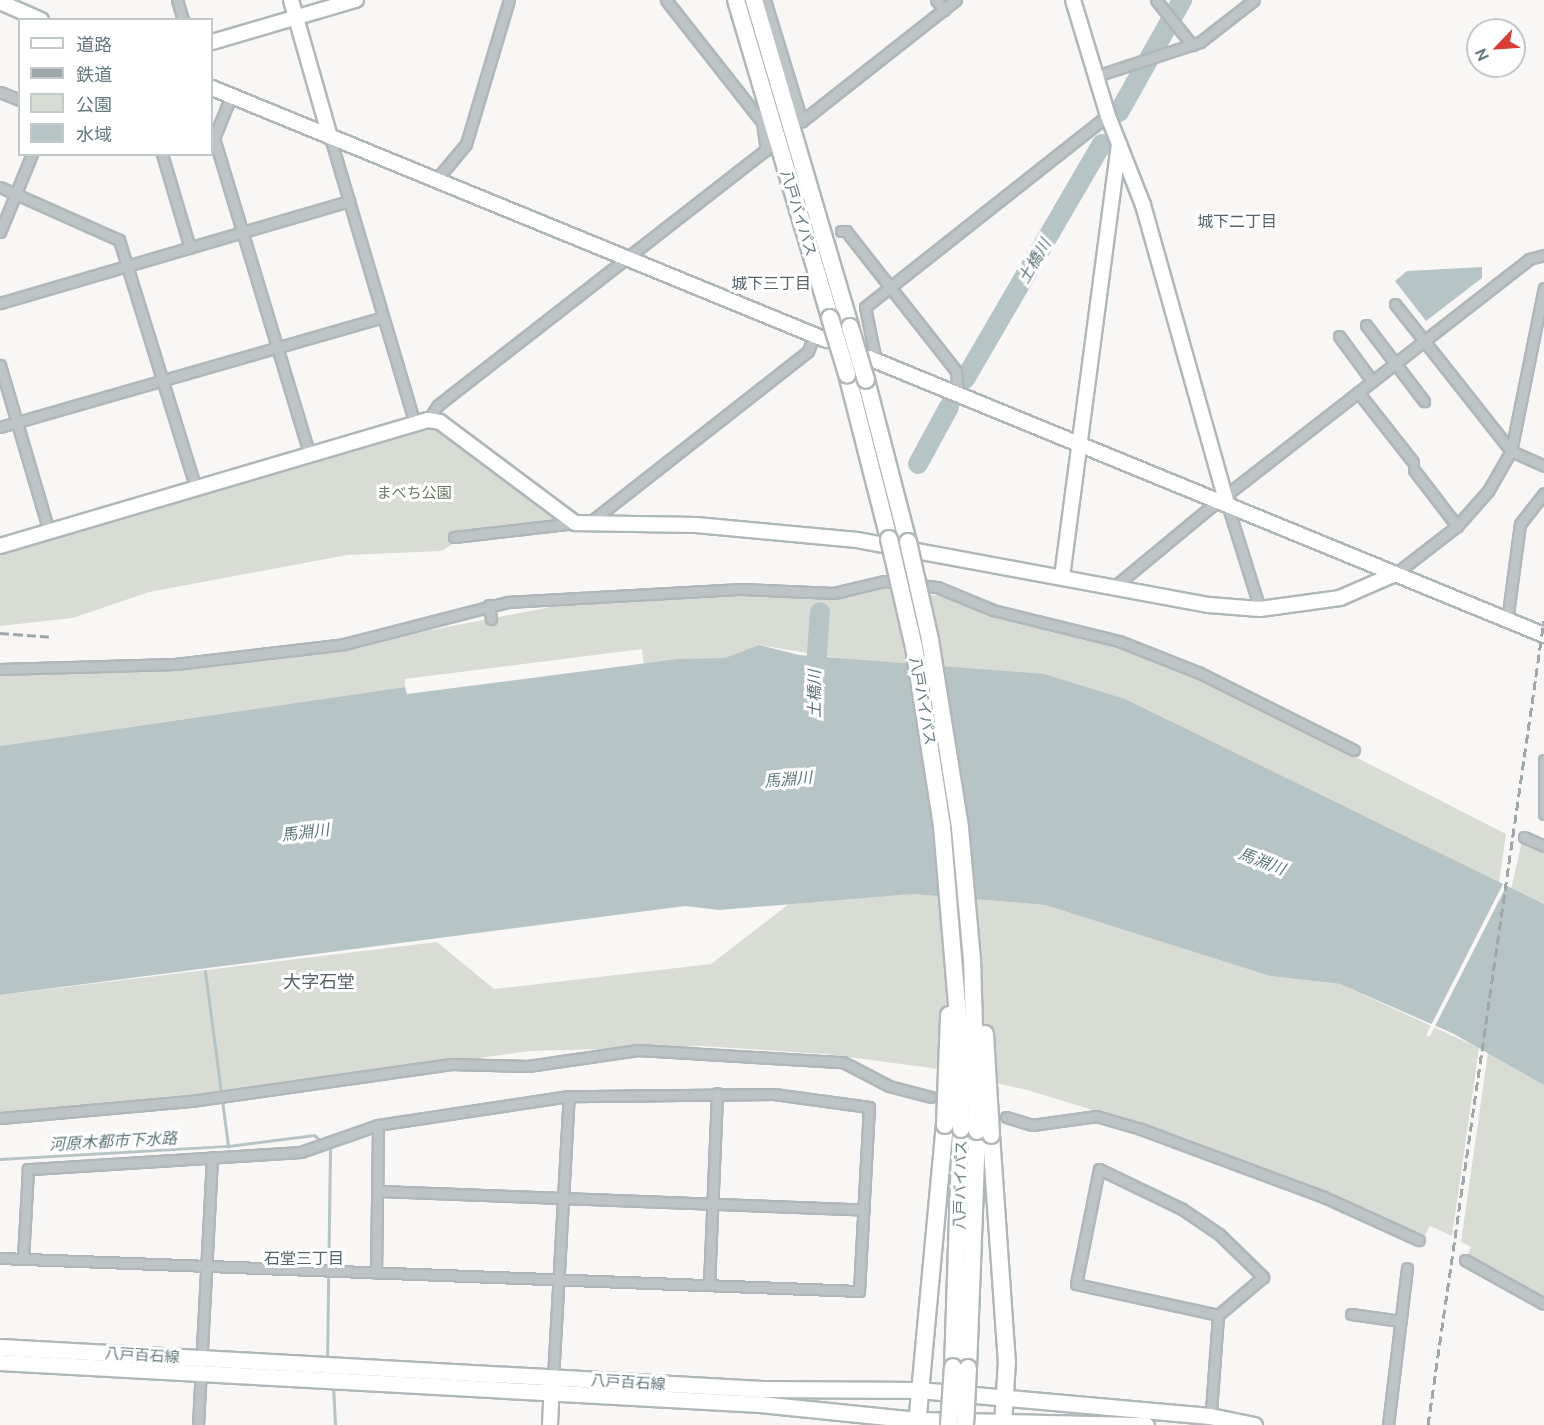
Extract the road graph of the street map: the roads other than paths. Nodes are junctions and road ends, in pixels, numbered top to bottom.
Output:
1 (177, 0) edge
2 (291, 0) edge
3 (356, 0) edge
4 (509, 0) edge
5 (666, 0) edge
6 (736, 0) edge
7 (754, 0) edge
8 (765, 0) edge
9 (936, 0) edge
10 (956, 0) edge
11 (1073, 0) edge
12 (1156, 0) edge
13 (1254, 0) edge
14 (0, 2) edge
15 (944, 10) junction
16 (36, 18) edge
17 (182, 18) edge
18 (296, 18) junction
19 (213, 42) edge
20 (1192, 45) junction
21 (1096, 76) junction
22 (213, 88) edge
23 (0, 92) edge
24 (231, 96) junction
25 (18, 99) edge
26 (1108, 116) junction
27 (330, 137) junction
28 (213, 138) edge
29 (1119, 144) junction
30 (31, 156) edge
31 (163, 156) edge
32 (436, 180) junction
33 (0, 187) edge
34 (16, 193) junction
35 (349, 201) junction
36 (841, 231) dead end
37 (0, 232) edge
38 (243, 233) junction
39 (190, 248) junction
40 (1544, 255) edge
41 (626, 258) junction
42 (129, 265) junction
43 (890, 287) junction
44 (1544, 288) edge
45 (0, 303) edge
46 (1395, 304) dead end
47 (383, 317) junction
48 (1366, 325) dead end
49 (1339, 336) dead end
50 (820, 338) joint
51 (1425, 340) junction
52 (277, 347) junction
53 (873, 359) joint
54 (1395, 363) junction
55 (0, 365) edge
56 (162, 380) junction
57 (1372, 381) junction
58 (1358, 392) junction
59 (958, 394) junction
60 (1424, 401) dead end
61 (428, 420) junction
62 (16, 422) junction
63 (415, 424) junction
64 (0, 426) edge
65 (1080, 445) junction
66 (1511, 451) junction
67 (310, 456) junction
68 (1544, 466) edge
69 (196, 489) junction
70 (1544, 493) edge
71 (1223, 502) junction
72 (582, 523) junction
73 (1457, 526) junction
74 (49, 532) junction
75 (454, 537) dead end
76 (0, 546) edge
77 (1395, 574) junction
78 (1062, 577) junction
79 (1115, 586) junction
80 (489, 605) junction
81 (1260, 609) junction
82 (491, 619) dead end
83 (1507, 621) junction
84 (1544, 635) edge
85 (0, 669) edge
86 (1354, 750) dead end
87 (1544, 760) edge
88 (1544, 814) edge
89 (1524, 837) dead end
90 (1544, 846) edge
91 (717, 1093) junction
92 (569, 1096) junction
93 (931, 1097) dead end
94 (1006, 1117) dead end
95 (0, 1118) edge
96 (378, 1125) junction
97 (968, 1130) junction
98 (212, 1157) junction
99 (378, 1191) junction
100 (562, 1198) junction
101 (713, 1203) junction
102 (864, 1210) junction
103 (1419, 1240) dead end
104 (0, 1258) edge
105 (23, 1259) junction
106 (1465, 1260) dead end
107 (206, 1266) junction
108 (1407, 1268) dead end
109 (376, 1273) junction
110 (558, 1280) junction
111 (709, 1285) junction
112 (1544, 1304) edge
113 (1351, 1314) dead end
114 (1218, 1316) junction
115 (1401, 1321) junction
116 (0, 1347) edge
117 (0, 1362) edge
118 (200, 1365) junction
119 (960, 1368) junction
120 (552, 1385) junction
121 (919, 1390) junction
122 (1006, 1398) junction
123 (1210, 1421) edge
124 (917, 1422) edge
125 (1004, 1423) edge
126 (198, 1425) edge
127 (550, 1425) edge
128 (949, 1425) edge
129 (965, 1425) edge
130 (1146, 1425) edge
131 (1254, 1425) edge
132 (1388, 1425) edge

1 - 17 street
2 - 18 street
3 - 18 street
4 - 32 street
5 - 41 street
6 - 97 highway, 八戸バイパス, bridge
7 - 97 highway, 八戸バイパス, bridge
8 - 15 street
9 - 15 street
10 - 15 street
11 - 21 street
12 - 20 street
13 - 20 street
14 - 16 street
18 - 19 street
18 - 27 street
20 - 21 street
21 - 26 street
22 - 24 street
23 - 25 street
24 - 27 street
24 - 28 street
26 - 29 street
26 - 43 street
27 - 32 street
27 - 35 street
28 - 38 street
29 - 65 street
29 - 71 street
30 - 34 street
31 - 39 street
32 - 41 street
33 - 34 street
34 - 37 street
34 - 42 street
35 - 38 street
35 - 47 street
36 - 43 street
38 - 39 street
38 - 52 street
39 - 42 street
40 - 51 street
41 - 50 street
41 - 61 street
42 - 45 street
42 - 56 street
43 - 53 street
43 - 59 street
44 - 66 street
46 - 51 street
47 - 52 street
47 - 63 street
48 - 54 street
49 - 57 street
50 - 72 street
51 - 54 street
51 - 66 street
52 - 56 street
52 - 67 street
53 - 59 street
54 - 57 street
54 - 60 street
55 - 62 street
56 - 62 street
56 - 69 street
57 - 58 street
58 - 71 street
58 - 73 street
59 - 65 street
61 - 63 street
61 - 72 street
62 - 64 street
62 - 74 street
63 - 67 street
65 - 71 street
65 - 78 street
66 - 68 street
66 - 73 street
67 - 69 street
69 - 74 street
70 - 83 street
71 - 77 street
71 - 79 street
71 - 81 street
72 - 75 street
72 - 78 street
73 - 77 street
74 - 76 street
77 - 81 street
77 - 83 street
78 - 79 street
79 - 81 street
80 - 82 street
80 - 85 street
80 - 86 street
83 - 84 street
87 - 88 street
89 - 90 street
91 - 92 street
91 - 101 street
91 - 102 street
92 - 96 street
92 - 100 street
93 - 95 street
94 - 103 street
96 - 98 street
96 - 99 street
97 - 119 highway, 八戸バイパス
97 - 121 highway
97 - 122 highway
98 - 105 street
98 - 107 street
99 - 100 street
99 - 109 street
100 - 101 street
100 - 110 street
101 - 102 street
101 - 111 street
102 - 111 street
104 - 105 street
105 - 107 street
106 - 112 street
107 - 109 street
107 - 118 street
108 - 115 street
109 - 110 street
110 - 111 street
110 - 120 street
113 - 115 street
114 - 114 street
114 - 123 street
115 - 132 street
116 - 118 main road, 八戸百石線
117 - 118 main road, 八戸百石線
118 - 120 main road, 八戸百石線
118 - 126 street
119 - 128 highway, 八戸バイパス, bridge
119 - 129 highway, 八戸バイパス, bridge
120 - 121 main road, 八戸百石線
120 - 124 main road, 八戸百石線
120 - 127 street
121 - 122 main road, 八戸百石線
121 - 124 highway
122 - 123 main road, 八戸百石線
122 - 125 highway
123 - 131 main road, 八戸百石線
124 - 125 main road, 八戸百石線
125 - 130 main road, 八戸百石線

